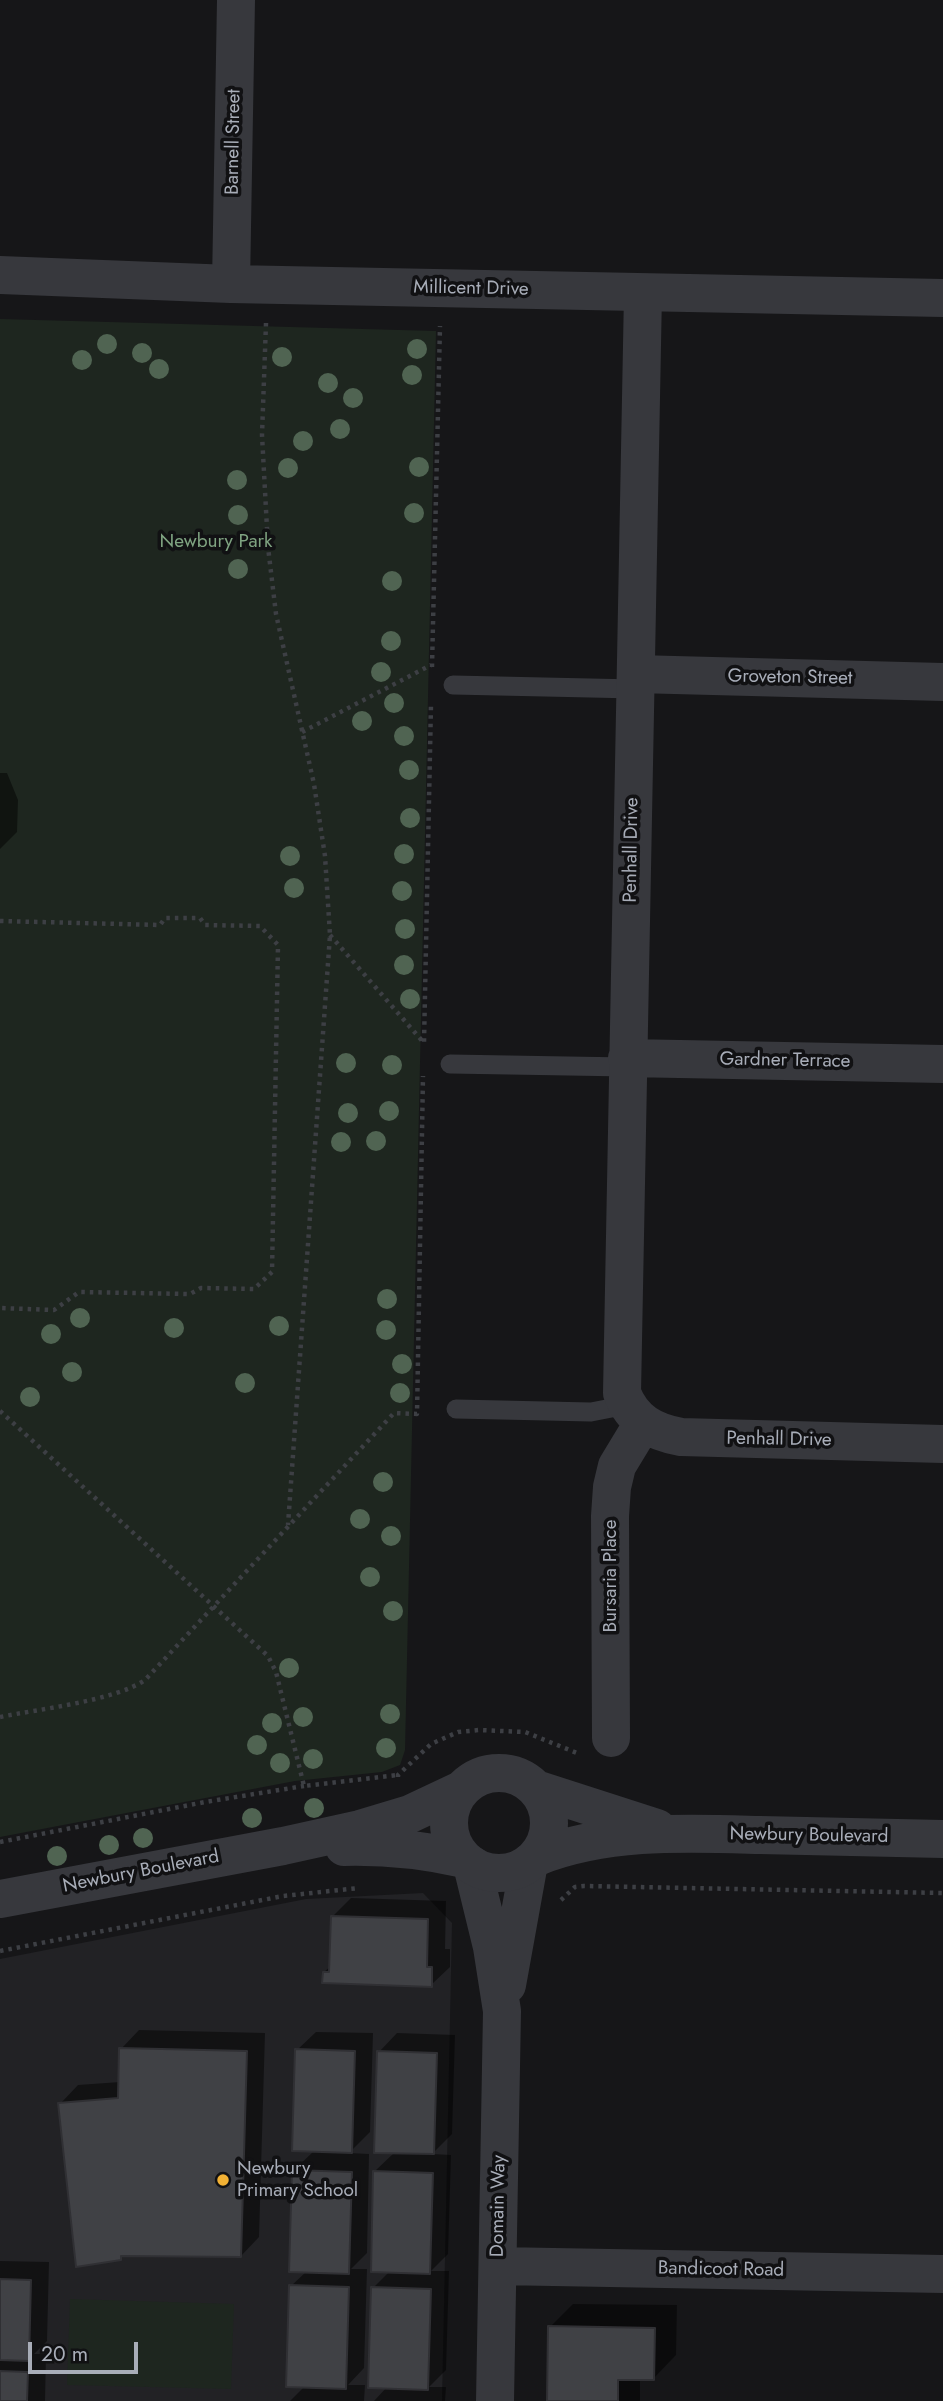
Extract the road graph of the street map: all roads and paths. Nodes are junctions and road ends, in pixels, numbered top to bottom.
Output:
1 (236, 0) edge
2 (0, 275) edge
3 (231, 284) junction
4 (643, 293) junction
5 (943, 298) edge
6 (279, 324) dead end
7 (427, 326) dead end
8 (432, 664) junction
9 (432, 676) dead end
10 (636, 682) junction
11 (943, 682) edge
12 (453, 685) dead end
13 (431, 700) dead end
14 (302, 732) junction
15 (0, 921) edge
16 (330, 936) junction
17 (424, 1043) junction
18 (424, 1055) dead end
19 (627, 1063) junction
20 (450, 1064) dead end
21 (943, 1064) edge
22 (424, 1067) dead end
23 (0, 1308) edge
24 (456, 1409) dead end
25 (0, 1411) edge
26 (635, 1414) junction
27 (943, 1444) edge
28 (288, 1525) junction
29 (213, 1605) junction
30 (0, 1717) edge
31 (611, 1738) dead end
32 (398, 1775) dead end
33 (304, 1786) junction
34 (536, 1789) junction
35 (461, 1790) junction
36 (676, 1833) junction
37 (943, 1839) edge
38 (0, 1842) edge
39 (283, 1846) junction
40 (533, 1860) junction
41 (468, 1862) junction
42 (584, 1886) dead end
43 (363, 1888) dead end
44 (943, 1893) edge
45 (0, 1899) edge
46 (0, 1951) edge
47 (502, 2011) junction
48 (498, 2266) junction
49 (943, 2274) edge
50 (495, 2401) edge

1 - 3 street, Barnell Street
2 - 3 street, Millicent Drive
3 - 4 street, Millicent Drive
4 - 5 street, Millicent Drive
4 - 10 street, Penhall Drive
6 - 14 path
7 - 8 path
8 - 9 path
8 - 14 path
10 - 11 street, Groveton Street
10 - 12 lane, Groveton Street
10 - 19 street, Penhall Drive
13 - 17 path
14 - 16 path
15 - 23 path
16 - 17 path
16 - 28 path
17 - 18 path
19 - 20 lane, Gardner Terrace
19 - 21 street, Gardner Terrace
19 - 26 street, Penhall Drive
22 - 28 path
24 - 26 lane
25 - 29 path
26 - 27 street, Penhall Drive
26 - 31 street, Bursaria Place
28 - 29 path
29 - 30 path
29 - 33 path
32 - 33 path
33 - 38 path
34 - 35 street
34 - 36 street, Newbury Boulevard
34 - 40 street
35 - 39 street, Newbury Boulevard
35 - 41 street
36 - 37 street, Newbury Boulevard
36 - 40 street, Newbury Boulevard
39 - 41 street, Newbury Boulevard
39 - 45 street, Newbury Boulevard
40 - 41 street
40 - 47 street, Domain Way
41 - 47 street, Domain Way
42 - 44 path
43 - 46 path
47 - 48 street, Domain Way
48 - 49 street, Bandicoot Road
48 - 50 street, Domain Way

